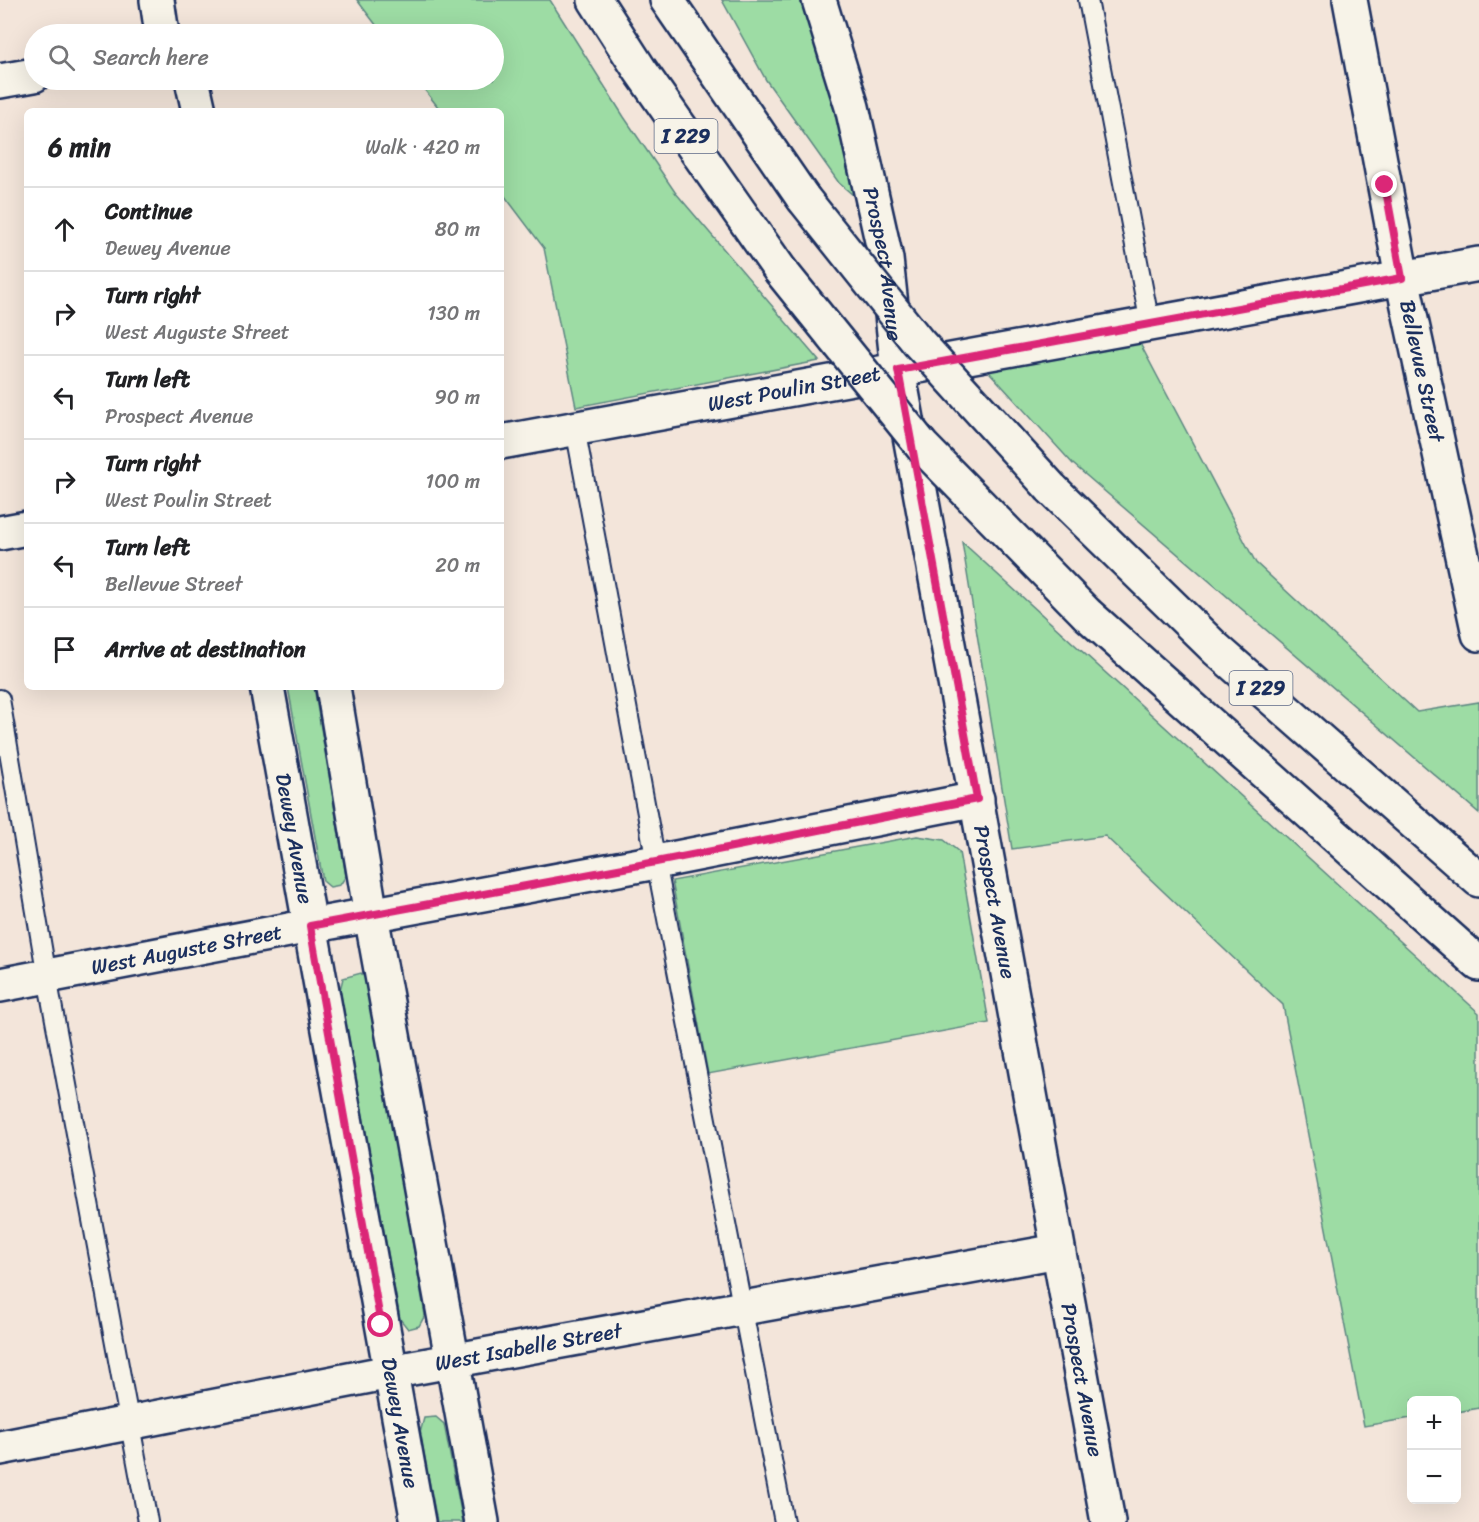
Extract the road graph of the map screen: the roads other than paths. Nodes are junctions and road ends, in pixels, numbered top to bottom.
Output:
1 (157, 0) edge
2 (596, 0) edge
3 (667, 0) edge
4 (819, 0) edge
5 (1088, 0) edge
6 (1350, 0) edge
7 (161, 24) edge
8 (24, 77) edge
9 (0, 81) edge
10 (194, 90) edge
11 (198, 108) edge
12 (1479, 264) edge
13 (1402, 278) junction
14 (1150, 324) junction
15 (898, 370) junction
16 (575, 429) junction
17 (504, 441) edge
18 (24, 529) edge
19 (0, 533) edge
20 (1479, 634) edge
21 (268, 690) edge
22 (334, 690) edge
23 (0, 699) edge
24 (977, 799) junction
25 (656, 862) junction
26 (1479, 880) edge
27 (371, 915) junction
28 (310, 926) junction
29 (1479, 964) edge
30 (47, 977) junction
31 (0, 986) edge
32 (1058, 1251) junction
33 (742, 1308) junction
34 (453, 1360) junction
35 (390, 1372) junction
36 (130, 1423) junction
37 (0, 1448) edge
38 (148, 1522) edge
39 (418, 1522) edge
40 (482, 1522) edge
41 (784, 1522) edge
42 (1108, 1522) edge

1 - 7 main road
2 - 29 main road, I 229, bridge
3 - 26 main road, I 229, bridge
4 - 15 main road, Prospect Avenue
5 - 14 lane
6 - 13 main road, Bellevue Street
8 - 9 main road
10 - 11 main road
12 - 13 main road, West Poulin Street
13 - 14 main road, West Poulin Street
13 - 20 main road, Bellevue Street
14 - 15 main road, West Poulin Street
15 - 16 main road, West Poulin Street
15 - 24 main road, Prospect Avenue
16 - 17 main road, West Poulin Street
16 - 25 lane
18 - 19 main road
21 - 28 main road, Dewey Avenue
22 - 27 main road
23 - 30 lane
24 - 25 main road, West Auguste Street
24 - 32 main road, Prospect Avenue
25 - 27 main road, West Auguste Street
25 - 33 lane
27 - 28 main road, West Auguste Street
27 - 34 main road
28 - 30 main road, West Auguste Street
28 - 35 main road, Dewey Avenue
30 - 31 main road, West Auguste Street
30 - 36 lane
32 - 33 main road, West Isabelle Street
32 - 42 main road, Prospect Avenue
33 - 34 main road, West Isabelle Street
33 - 41 lane
34 - 35 main road, West Isabelle Street
34 - 40 main road
35 - 36 main road, West Isabelle Street
35 - 39 main road, Dewey Avenue
36 - 37 main road, West Isabelle Street
36 - 38 lane

